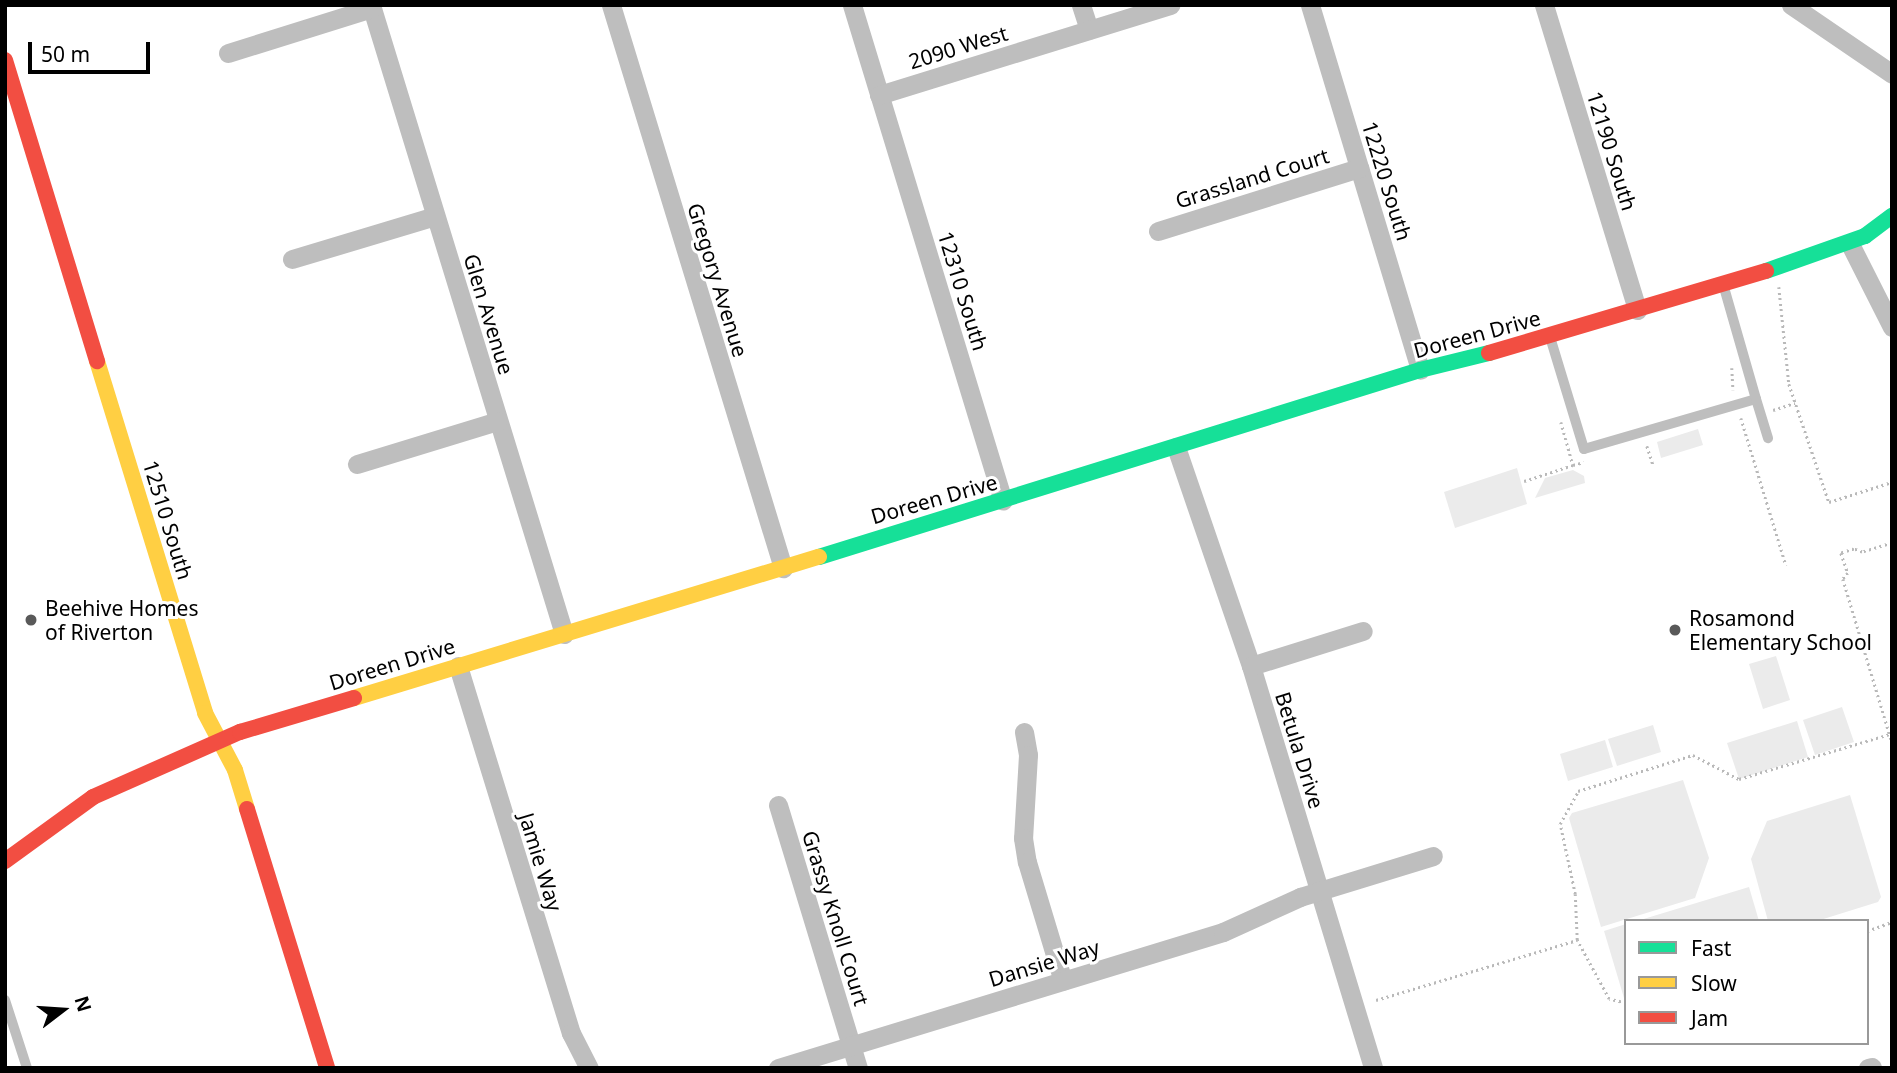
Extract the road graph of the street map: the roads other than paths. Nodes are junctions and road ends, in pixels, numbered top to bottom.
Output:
1 (611, 5) edge
2 (852, 5) edge
3 (1081, 5) edge
4 (1170, 5) edge
5 (1310, 5) edge
6 (1544, 5) edge
7 (1791, 5) edge
8 (371, 7) edge
9 (1089, 30) junction
10 (228, 53) dead end
11 (5, 60) edge
12 (1892, 74) edge
13 (879, 95) junction
14 (1359, 169) junction
15 (435, 216) junction
16 (1892, 216) edge
17 (1158, 231) dead end
18 (1850, 244) junction
19 (292, 259) dead end
20 (1723, 283) junction
21 (1637, 310) junction
22 (1892, 327) edge
23 (1550, 337) junction
24 (1420, 370) junction
25 (1756, 399) junction
26 (498, 421) junction
27 (1768, 438) dead end
28 (1176, 447) junction
29 (357, 464) dead end
30 (1003, 501) junction
31 (783, 568) junction
32 (1363, 631) dead end
33 (564, 634) junction
34 (458, 666) junction
35 (1251, 666) junction
36 (1024, 732) dead end
37 (219, 742) junction
38 (778, 805) dead end
39 (1433, 856) dead end
40 (5, 861) edge
41 (1319, 891) junction
42 (1063, 981) junction
43 (5, 1000) edge
44 (851, 1045) junction
45 (27, 1068) edge
46 (327, 1068) edge
47 (589, 1068) edge
48 (778, 1068) edge
49 (858, 1068) edge
50 (1373, 1068) edge

1 - 31 street, Gregory Avenue
2 - 13 street, 12310 South
3 - 9 street
4 - 9 street, 2090 West
5 - 14 street, 12220 South
6 - 21 street, 12190 South
7 - 12 street
8 - 10 street
8 - 15 street, Glen Avenue
9 - 13 street, 2090 West
11 - 37 street, 12510 South
13 - 30 street, 12310 South
14 - 17 street, Grassland Court
14 - 24 street, 12220 South
15 - 19 street
15 - 26 street, Glen Avenue
16 - 18 street, Doreen Drive
18 - 20 street, Doreen Drive
18 - 22 street
20 - 21 street, Doreen Drive
20 - 25 lane
21 - 23 street, Doreen Drive
23 - 24 street, Doreen Drive
23 - 25 lane
24 - 28 street, Doreen Drive
25 - 27 lane
26 - 29 street
26 - 33 street, Glen Avenue
28 - 30 street, Doreen Drive
28 - 35 street, Betula Drive
30 - 31 street, Doreen Drive
31 - 33 street, Doreen Drive
32 - 35 street
33 - 34 street, Doreen Drive
34 - 37 street, Doreen Drive
34 - 47 street, Jamie Way
35 - 41 street, Betula Drive
36 - 42 street
37 - 40 street, Doreen Drive
37 - 46 street, 12510 South
38 - 44 street, Grassy Knoll Court
39 - 41 street, Dansie Way
41 - 42 street, Dansie Way
41 - 50 street, Betula Drive
42 - 44 street, Dansie Way
43 - 45 lane
44 - 48 street, Dansie Way
44 - 49 street, Grassy Knoll Court

